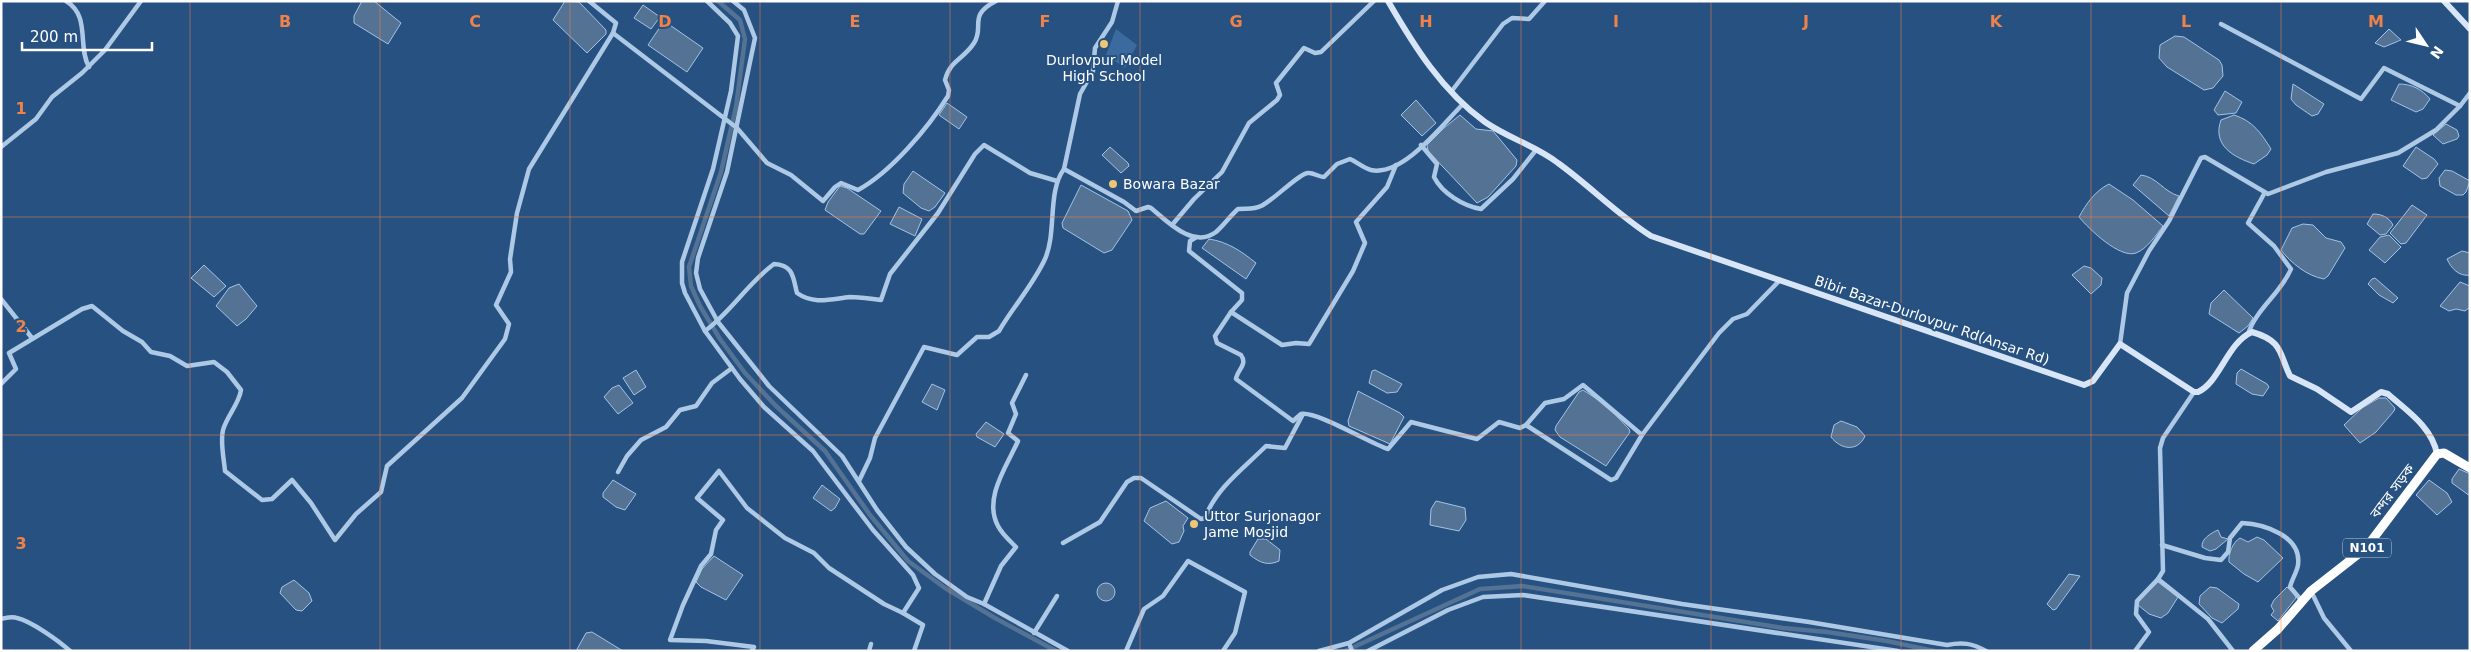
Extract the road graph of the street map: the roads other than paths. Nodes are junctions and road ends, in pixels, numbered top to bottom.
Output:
1 (66, 1) edge
2 (141, 1) edge
3 (589, 1) edge
4 (707, 1) edge
5 (733, 1) edge
6 (996, 1) edge
7 (1118, 1) edge
8 (1374, 1) edge
9 (1388, 1) edge
10 (1545, 1) edge
11 (2444, 1) edge
12 (595, 3) edge
13 (2221, 24) dead end
14 (2470, 29) edge
15 (614, 32) junction
16 (89, 67) junction
17 (1451, 92) junction
18 (2470, 93) edge
19 (1463, 104) junction
20 (2460, 106) junction
21 (725, 118) junction
22 (737, 128) junction
23 (1421, 145) junction
24 (1, 147) edge
25 (1536, 150) junction
26 (1396, 165) junction
27 (1064, 170) junction
28 (1058, 181) junction
29 (2264, 194) junction
30 (1172, 225) junction
31 (1195, 238) junction
32 (1780, 280) junction
33 (1, 299) edge
34 (1231, 312) junction
35 (718, 322) junction
36 (705, 331) junction
37 (2248, 334) junction
38 (32, 338) junction
39 (2120, 344) junction
40 (732, 368) junction
41 (1026, 376) dead end
42 (1, 384) edge
43 (2194, 392) junction
44 (1304, 413) junction
45 (1526, 425) junction
46 (1642, 435) junction
47 (2437, 454) junction
48 (2470, 468) edge
49 (618, 472) dead end
50 (859, 482) junction
51 (1063, 543) dead end
52 (2162, 545) junction
53 (2158, 579) junction
54 (2311, 592) junction
55 (1057, 596) dead end
56 (2302, 601) junction
57 (984, 604) junction
58 (903, 613) junction
59 (1, 619) edge
60 (1034, 633) junction
61 (1349, 643) junction
62 (1851, 643) junction
63 (872, 644) dead end
64 (70, 651) edge
65 (752, 651) edge
66 (868, 651) edge
67 (914, 651) edge
68 (1068, 651) edge
69 (1126, 651) edge
70 (1223, 651) edge
71 (1319, 651) edge
72 (1352, 651) edge
73 (1368, 651) edge
74 (1850, 651) edge
75 (1898, 651) edge
76 (1986, 651) edge
77 (2135, 651) edge
78 (2233, 651) edge
79 (2253, 651) edge
80 (2351, 651) edge

1 - 16 street
2 - 16 street
3 - 12 street
4 - 21 street
5 - 22 street
6 - 22 street
7 - 27 street
8 - 30 street
9 - 17 street, Bibir Bazar-Durlovpur Rd(Ansar Rd)
10 - 17 street
11 - 14 street
12 - 15 street
13 - 20 street
15 - 21 street
15 - 38 street
16 - 24 street
17 - 19 street, Bibir Bazar-Durlovpur Rd(Ansar Rd)
18 - 20 street
19 - 23 street
19 - 25 street, Bibir Bazar-Durlovpur Rd(Ansar Rd)
20 - 29 street
21 - 22 street
21 - 36 street
22 - 35 street
23 - 25 street
23 - 26 street
25 - 32 street, Bibir Bazar-Durlovpur Rd(Ansar Rd)
26 - 31 street
26 - 34 street
27 - 28 street
27 - 30 street
28 - 35 street
28 - 50 street
29 - 37 street
29 - 39 street
30 - 31 street
31 - 34 street
32 - 39 street, Bibir Bazar-Durlovpur Rd(Ansar Rd)
32 - 46 street
33 - 38 street
34 - 44 street
35 - 36 street
35 - 50 street
36 - 40 street
37 - 43 street
37 - 47 street
38 - 42 street
39 - 43 street
40 - 49 street
40 - 58 street
41 - 57 street
43 - 52 street
44 - 45 street
44 - 51 street
45 - 46 street
45 - 46 street
47 - 48 highway
47 - 54 highway, বন্দর সড়ক / N101
50 - 57 street
52 - 53 street
52 - 56 street
53 - 77 street
53 - 78 street
54 - 56 highway, বন্দর সড়ক / N101
54 - 80 street
55 - 60 street
56 - 79 highway, বন্দর সড়ক / N101
57 - 60 street
58 - 65 street
58 - 67 street
59 - 64 street
60 - 68 street
61 - 71 street
61 - 72 street
61 - 76 street
62 - 73 street
62 - 74 street
62 - 75 street
63 - 66 street
69 - 70 street

